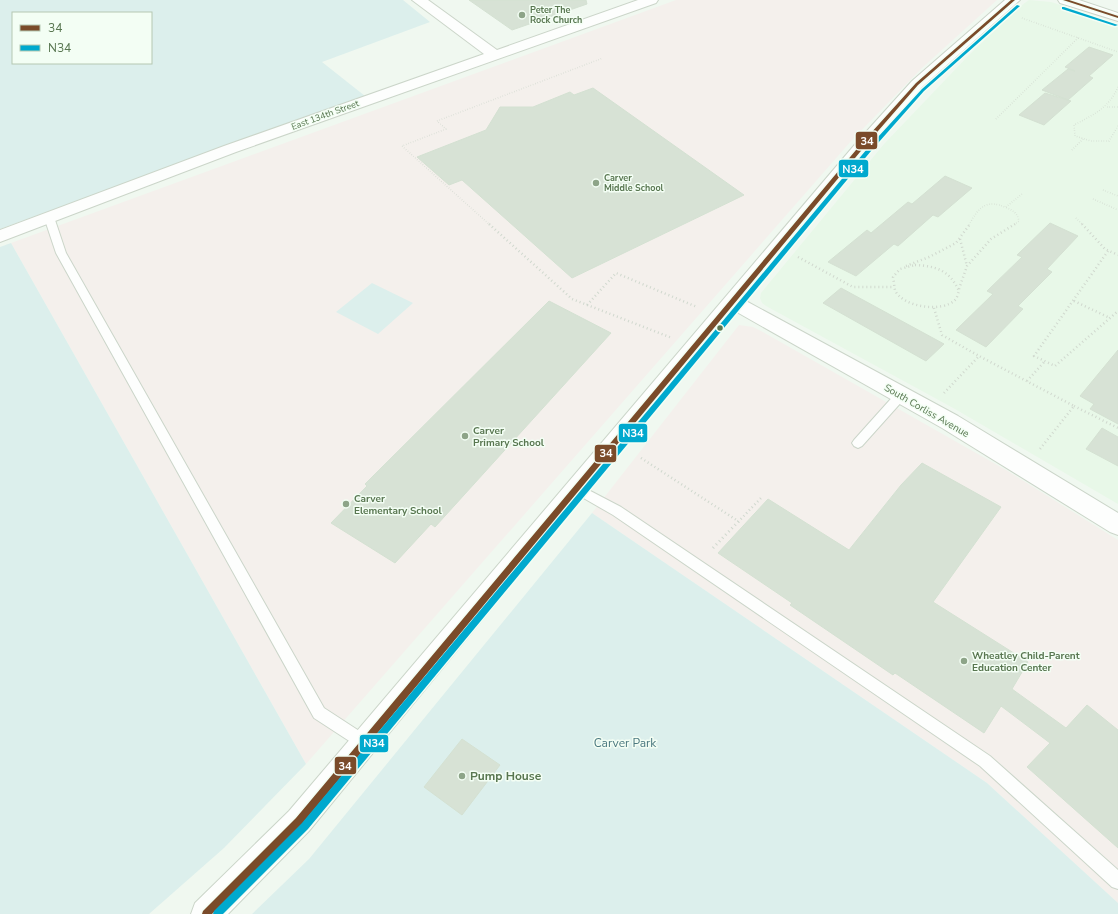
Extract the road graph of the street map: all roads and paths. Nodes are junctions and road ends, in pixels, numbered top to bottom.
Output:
1 (419, 0) edge
2 (651, 0) edge
3 (1065, 0) edge
4 (1017, 9) edge
5 (1118, 17) edge
6 (1079, 37) junction
7 (1118, 52) edge
8 (494, 55) junction
9 (603, 58) dead end
10 (1118, 87) edge
11 (1106, 107) junction
12 (1118, 107) edge
13 (996, 119) dead end
14 (1118, 126) edge
15 (1082, 139) junction
16 (1072, 150) dead end
17 (1103, 190) dead end
18 (1022, 194) dead end
19 (1118, 196) edge
20 (1093, 200) dead end
21 (1006, 207) junction
22 (1118, 210) edge
23 (49, 218) junction
24 (1076, 218) dead end
25 (0, 236) edge
26 (960, 239) junction
27 (1108, 251) junction
28 (1118, 255) edge
29 (798, 257) dead end
30 (906, 266) junction
31 (967, 266) junction
32 (893, 287) junction
33 (958, 289) junction
34 (1074, 301) junction
35 (733, 302) junction
36 (587, 305) junction
37 (701, 308) dead end
38 (934, 308) junction
39 (1118, 311) edge
40 (1110, 318) junction
41 (674, 339) dead end
42 (979, 356) junction
43 (1045, 362) junction
44 (1027, 381) junction
45 (901, 395) junction
46 (941, 397) dead end
47 (1074, 406) junction
48 (1118, 428) edge
49 (858, 443) dead end
50 (1037, 453) dead end
51 (641, 458) dead end
52 (577, 489) junction
53 (762, 497) dead end
54 (738, 522) junction
55 (1118, 525) edge
56 (713, 548) dead end
57 (365, 742) junction
58 (1118, 881) edge
59 (206, 914) edge

1 - 8 street
2 - 8 street, East 134th Street
3 - 5 street
4 - 6 path
4 - 35 street
6 - 7 path
6 - 13 path
8 - 23 street, East 134th Street
9 - 36 path
10 - 11 path
11 - 12 path
11 - 15 path
14 - 15 path
15 - 16 path
17 - 19 path
18 - 21 path
20 - 22 path
21 - 26 path
21 - 31 path
23 - 25 street, East 134th Street
23 - 57 lane
24 - 27 path
26 - 30 path
26 - 31 path
27 - 28 path
27 - 34 path
29 - 32 path
30 - 32 path
30 - 33 path
31 - 33 path
32 - 38 path
33 - 38 path
34 - 40 path
34 - 43 path
35 - 45 street, South Corliss Avenue
35 - 52 street
36 - 37 path
36 - 41 path
38 - 42 path
39 - 40 path
40 - 43 path
42 - 44 path
42 - 46 path
43 - 44 path
44 - 47 path
45 - 49 lane
45 - 55 street, South Corliss Avenue
47 - 48 path
47 - 50 path
51 - 54 path
52 - 57 street
52 - 58 lane
53 - 54 path
54 - 56 path
57 - 59 street

